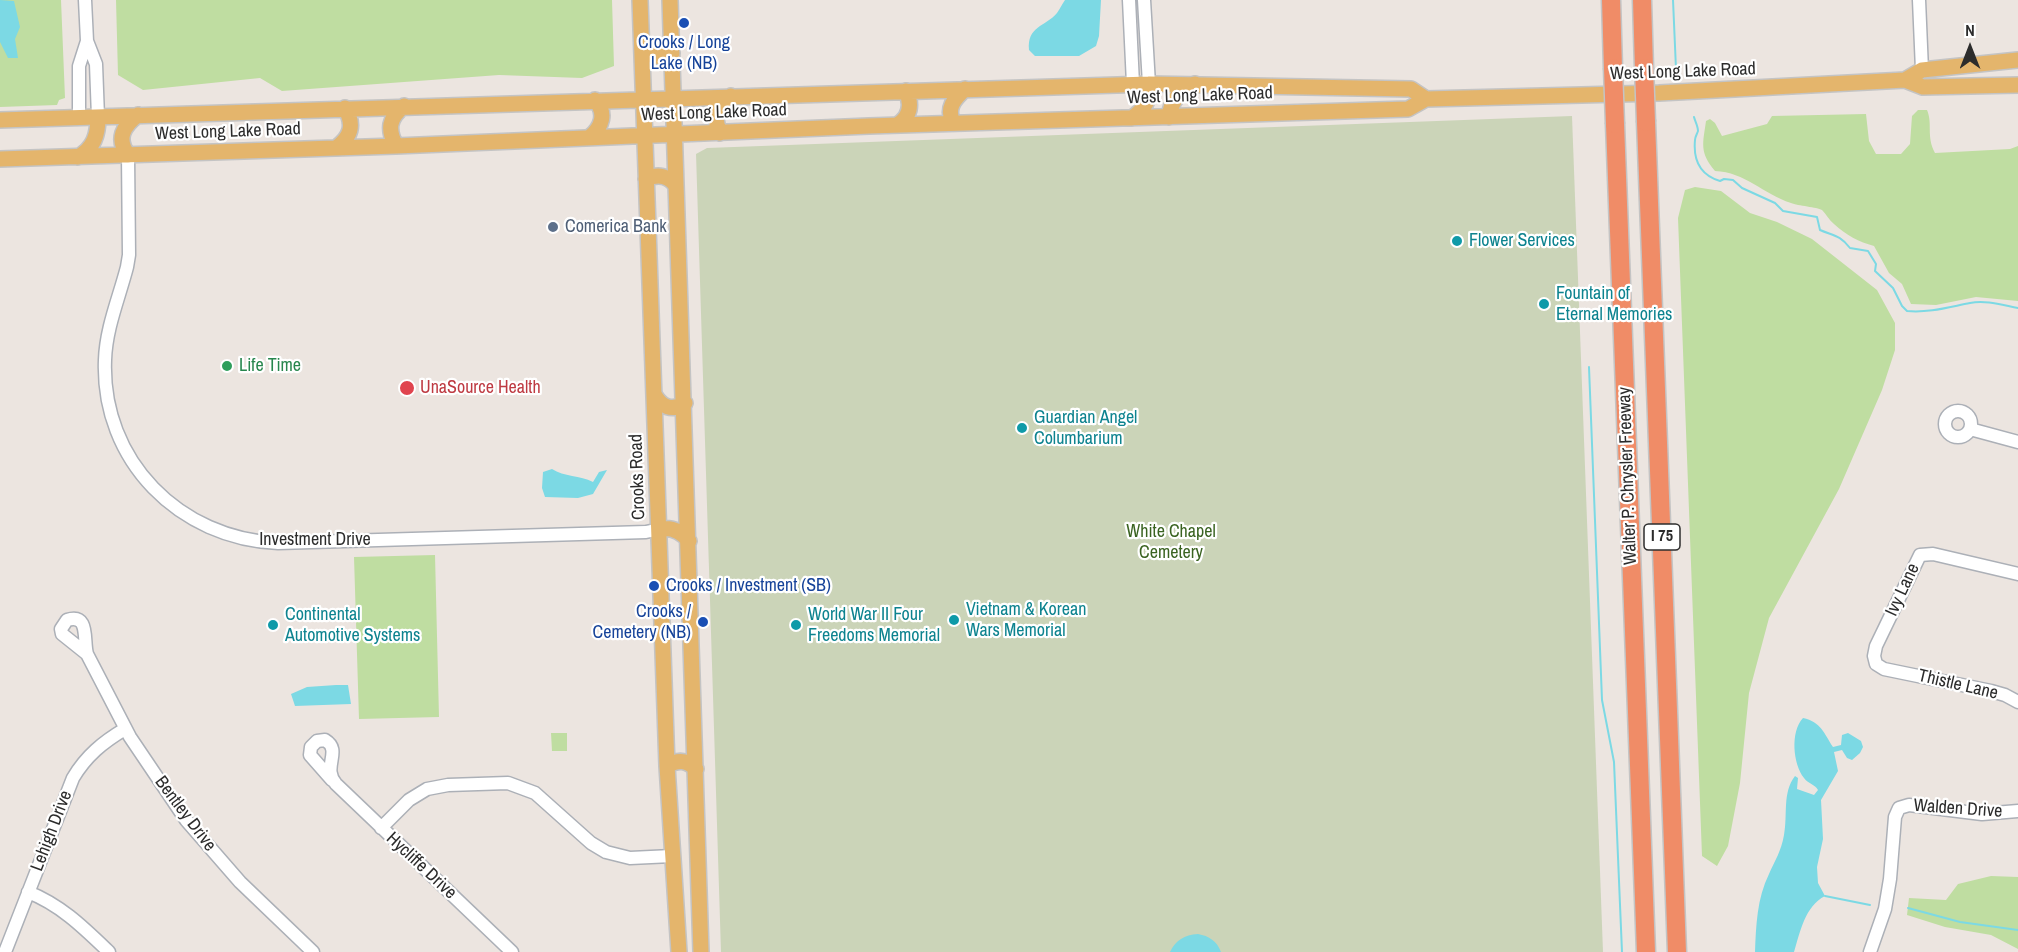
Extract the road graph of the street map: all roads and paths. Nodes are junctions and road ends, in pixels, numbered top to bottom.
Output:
1 (86, 0) edge
2 (640, 0) edge
3 (670, 0) edge
4 (1130, 0) edge
5 (1144, 0) edge
6 (1611, 0) edge
7 (1642, 0) edge
8 (1919, 0) edge
9 (87, 41) junction
10 (642, 46) junction
11 (672, 52) junction
12 (2018, 60) edge
13 (1993, 63) junction
14 (1922, 70) junction
15 (1905, 80) junction
16 (1133, 84) junction
17 (1149, 84) junction
18 (1195, 84) junction
19 (2017, 84) edge
20 (1997, 86) junction
21 (1308, 87) junction
22 (965, 89) junction
23 (906, 91) junction
24 (731, 96) junction
25 (673, 98) junction
26 (643, 99) junction
27 (1426, 99) junction
28 (595, 100) junction
29 (404, 106) junction
30 (345, 108) junction
31 (1300, 113) junction
32 (138, 115) junction
33 (98, 117) junction
34 (1169, 117) junction
35 (79, 118) junction
36 (1132, 118) junction
37 (0, 120) edge
38 (953, 123) junction
39 (897, 125) junction
40 (720, 133) junction
41 (674, 134) junction
42 (645, 135) junction
43 (590, 137) junction
44 (396, 146) junction
45 (336, 148) junction
46 (128, 155) junction
47 (78, 157) junction
48 (0, 159) edge
49 (646, 179) junction
50 (676, 186) junction
51 (654, 394) junction
52 (685, 403) junction
53 (1970, 429) dead end
54 (2018, 442) edge
55 (660, 529) junction
56 (689, 541) junction
57 (2018, 574) edge
58 (87, 654) dead end
59 (1897, 671) joint
60 (2018, 702) edge
61 (666, 708) junction
62 (694, 717) junction
63 (125, 729) junction
64 (667, 766) junction
65 (696, 769) junction
66 (332, 780) dead end
67 (2018, 811) edge
68 (381, 828) junction
69 (672, 856) junction
70 (28, 892) junction
71 (678, 945) edge
72 (504, 949) edge
73 (701, 949) edge
74 (5, 952) edge
75 (109, 952) edge
76 (313, 952) edge
77 (1646, 952) edge
78 (1677, 952) edge
79 (1870, 952) edge

1 - 9 street
2 - 10 main road, Crooks Road
3 - 11 main road
4 - 16 street
5 - 17 street
6 - 77 highway, Walter P. Chrysler Freeway / I 75, bridge
7 - 78 highway, Walter P. Chrysler Freeway / I 75, bridge
8 - 14 street
9 - 33 street
9 - 35 street
10 - 11 main road
10 - 26 main road, Crooks Road
11 - 25 main road
12 - 13 main road, West Long Lake Road
13 - 14 main road, West Long Lake Road
13 - 20 main road
14 - 15 main road, West Long Lake Road
15 - 20 main road, West Long Lake Road
15 - 27 main road, West Long Lake Road
16 - 17 main road, West Long Lake Road
16 - 22 main road, West Long Lake Road
17 - 18 main road, West Long Lake Road
17 - 36 main road
18 - 21 main road, West Long Lake Road
18 - 34 main road
19 - 20 main road, West Long Lake Road
21 - 27 main road, West Long Lake Road
21 - 31 main road
22 - 23 main road, West Long Lake Road
22 - 38 main road
23 - 24 main road, West Long Lake Road
23 - 39 main road
24 - 25 main road, West Long Lake Road
24 - 40 main road
25 - 26 main road, West Long Lake Road
25 - 41 main road
26 - 28 main road, West Long Lake Road
26 - 42 main road, Crooks Road
27 - 31 main road, West Long Lake Road
28 - 29 main road, West Long Lake Road
28 - 43 main road
29 - 30 main road, West Long Lake Road
29 - 44 main road
30 - 32 main road, West Long Lake Road
30 - 45 main road
31 - 34 main road, West Long Lake Road
32 - 33 main road, West Long Lake Road
32 - 46 main road
33 - 35 main road, West Long Lake Road
33 - 47 main road
34 - 36 main road, West Long Lake Road
35 - 37 main road, West Long Lake Road
36 - 38 main road, West Long Lake Road
38 - 39 main road, West Long Lake Road
39 - 40 main road, West Long Lake Road
40 - 41 main road, West Long Lake Road
41 - 42 main road, West Long Lake Road
41 - 50 main road
42 - 43 main road, West Long Lake Road
42 - 49 main road, Crooks Road
43 - 44 main road, West Long Lake Road
44 - 45 main road, West Long Lake Road
45 - 46 main road, West Long Lake Road
46 - 47 main road, West Long Lake Road
46 - 55 street, Investment Drive
47 - 48 main road, West Long Lake Road
49 - 50 main road
49 - 51 main road, Crooks Road
50 - 52 main road
51 - 52 main road
51 - 55 main road, Crooks Road
52 - 56 main road
53 - 54 street
55 - 56 main road
55 - 61 main road, Crooks Road
56 - 62 main road
57 - 59 street, Ivy Lane
58 - 63 street, Bentley Drive
59 - 60 street, Thistle Lane
61 - 62 main road
61 - 64 main road, Crooks Road
62 - 65 main road
63 - 70 street, Lehigh Drive
63 - 76 street, Bentley Drive
64 - 65 main road
64 - 69 main road, Crooks Road
65 - 73 main road
66 - 68 street, Hycliffe Drive
67 - 79 street, Walden Drive
68 - 69 street
68 - 72 street, Hycliffe Drive
69 - 71 main road, Crooks Road
70 - 74 street, Lehigh Drive
70 - 75 street
71 - 73 main road

